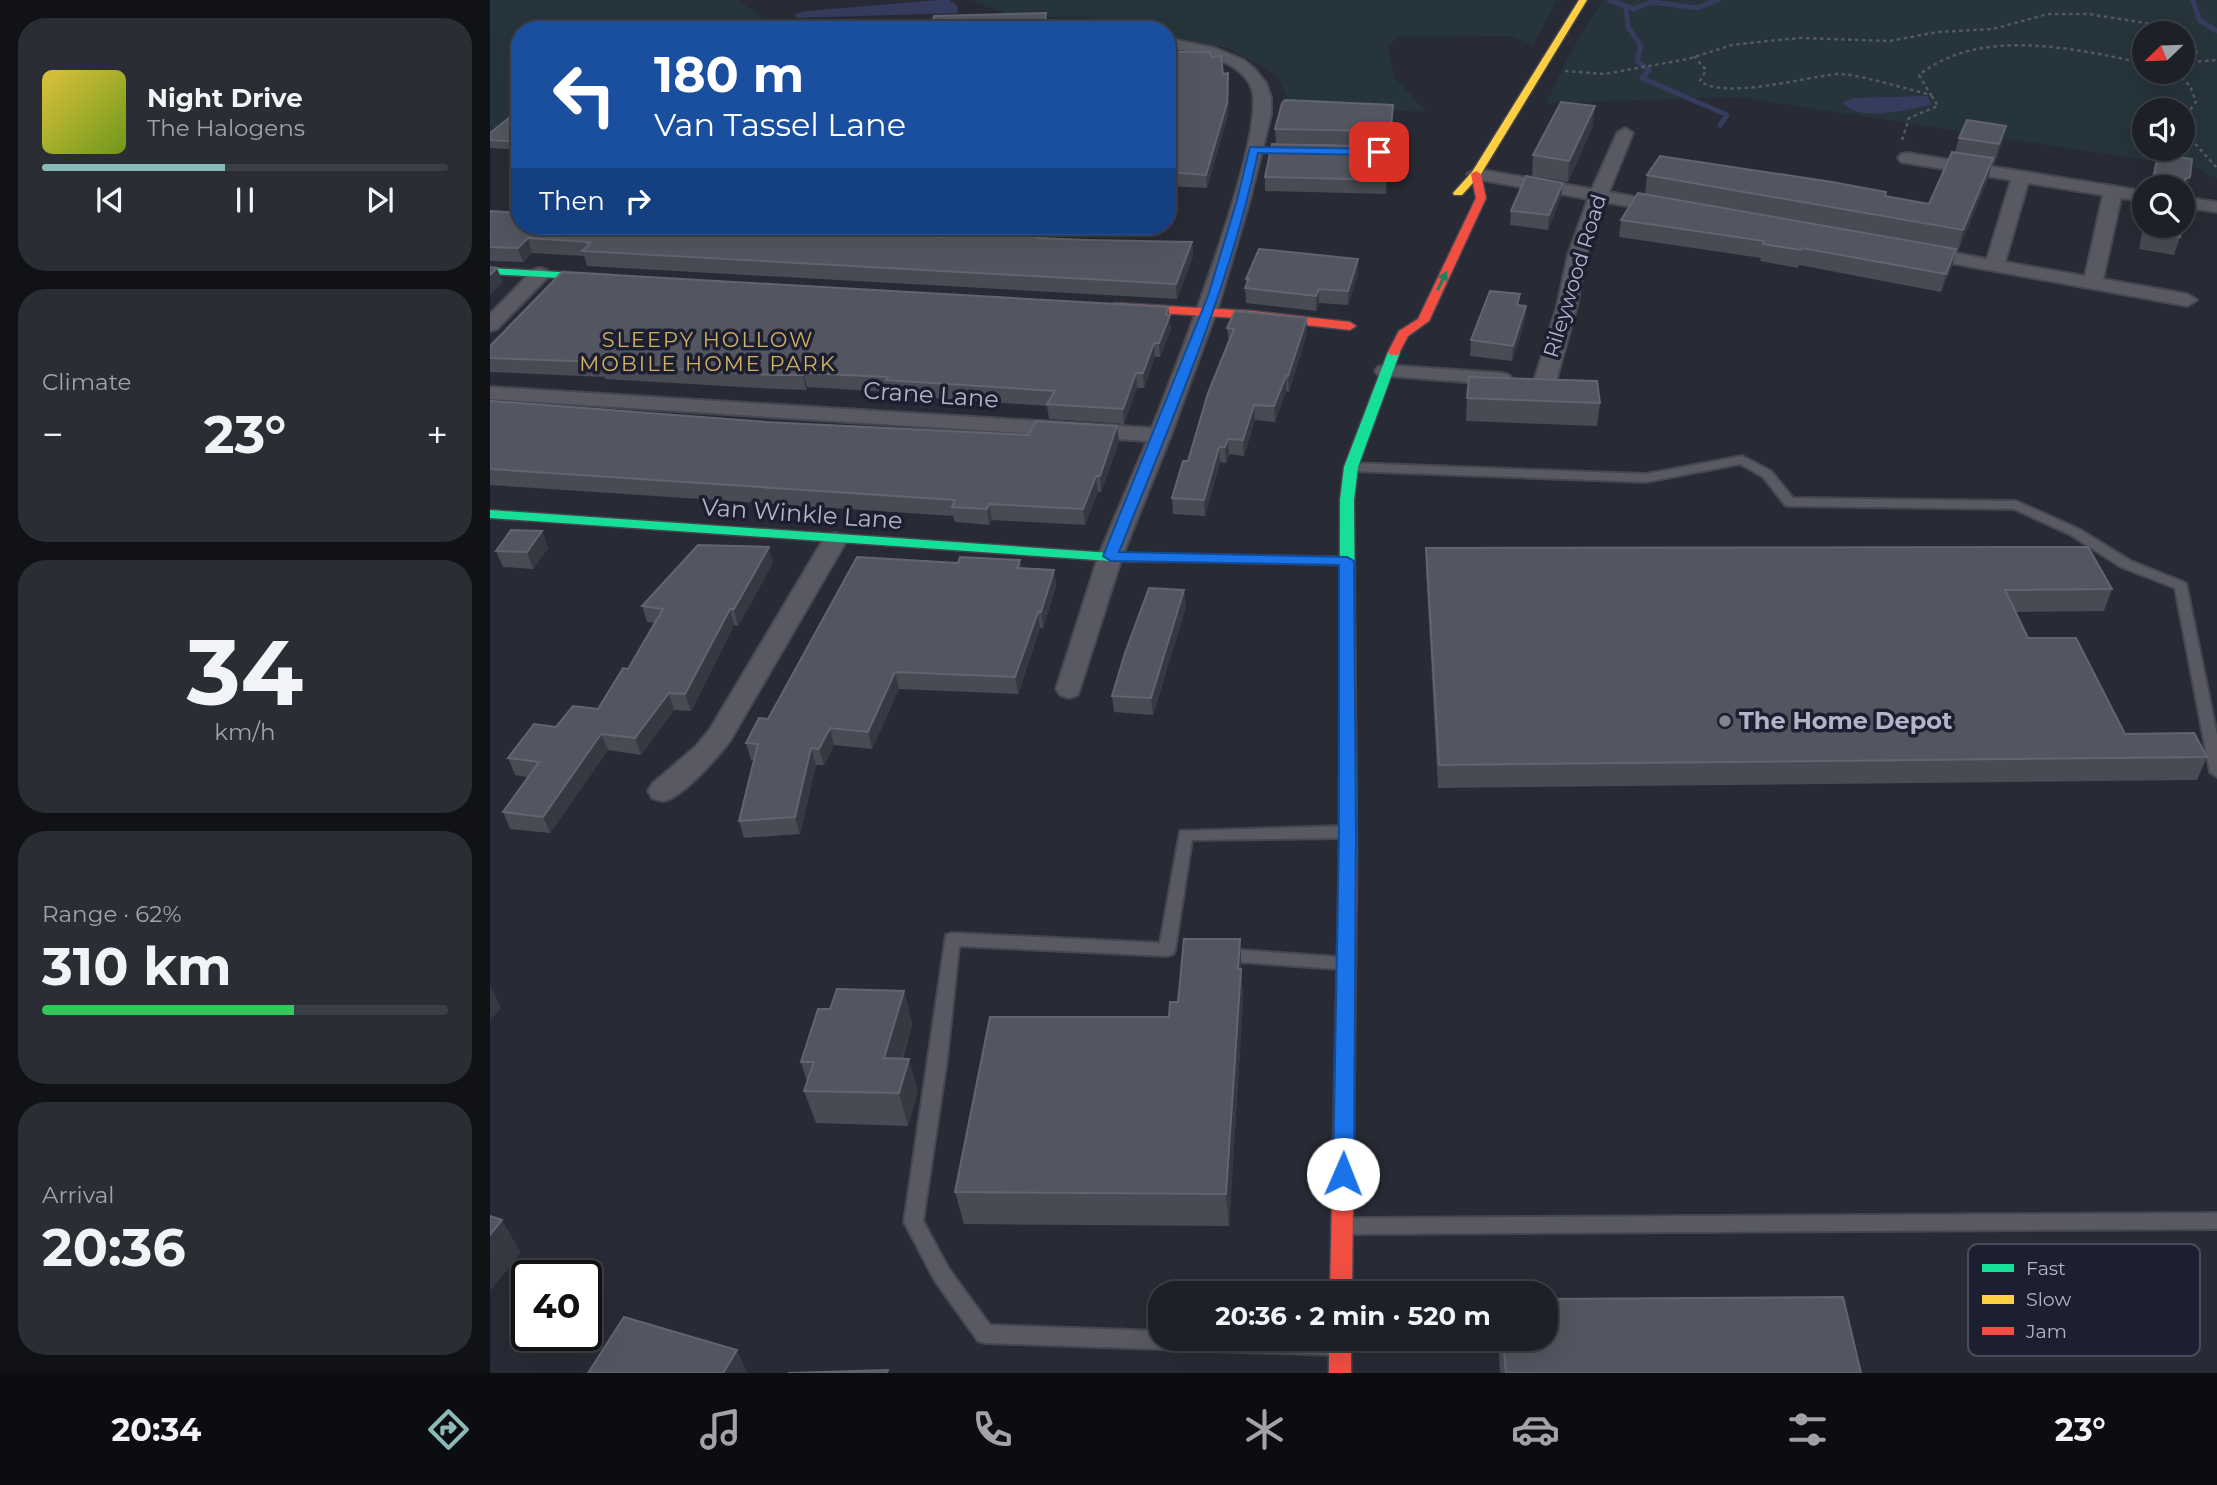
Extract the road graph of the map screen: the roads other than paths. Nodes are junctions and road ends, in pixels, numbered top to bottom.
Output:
1 (1583, 0) edge
2 (1176, 45) edge
3 (1625, 133) dead end
4 (1907, 158) road end
5 (1476, 174) junction
6 (2021, 177) junction
7 (2113, 191) junction
8 (2132, 194) edge
9 (1598, 196) junction
10 (1453, 202) dead end
11 (2195, 204) edge
12 (2216, 207) edge
13 (1680, 210) edge
14 (1899, 248) edge
15 (1995, 265) junction
16 (490, 271) edge
17 (540, 274) junction
18 (623, 278) edge
19 (2093, 282) junction
20 (2187, 300) dead end
21 (1095, 306) edge
22 (1206, 312) junction
23 (1397, 318) dead end
24 (490, 325) edge
25 (1350, 326) dead end
26 (1402, 334) junction
27 (1385, 371) junction
28 (1545, 381) junction
29 (1570, 383) edge
30 (490, 393) edge
31 (1160, 435) junction
32 (1351, 467) junction
33 (490, 514) edge
34 (835, 540) junction
35 (1111, 556) junction
36 (1347, 561) junction
37 (1069, 689) dead end
38 (2217, 772) edge
39 (662, 791) dead end
40 (1348, 832) junction
41 (1205, 953) edge
42 (1346, 963) junction
43 (2217, 1221) edge
44 (1342, 1226) junction
45 (1341, 1281) edge
46 (1148, 1338) edge
47 (1340, 1351) edge
48 (1340, 1373) edge

1 - 5 street
2 - 22 street
3 - 9 street, Rileywood Road
4 - 6 street
5 - 9 street
5 - 10 street
26 -> 5 street
6 - 7 street
6 - 15 street
7 - 8 street
7 - 19 street
9 - 13 street
9 - 28 street, Rileywood Road
11 - 12 street
14 - 15 street
15 - 19 street
16 - 17 street
17 - 18 street
17 - 24 street
19 - 20 street
21 - 22 street
22 - 25 street
22 - 31 street
23 - 26 street
26 - 27 street
27 - 28 street, Rileywood Road
27 - 32 street
28 - 29 street, Rileywood Road
30 - 31 street, Crane Lane
31 - 35 street
32 - 36 street
32 - 38 lane
33 - 34 street, Van Winkle Lane
34 - 35 street, Van Winkle Lane
34 - 39 street
35 - 36 street, Van Winkle Lane
35 - 37 street
36 - 40 street
40 - 42 street
40 - 46 lane
41 - 42 lane
42 - 44 street
43 - 44 lane
44 - 45 street
47 - 48 street

